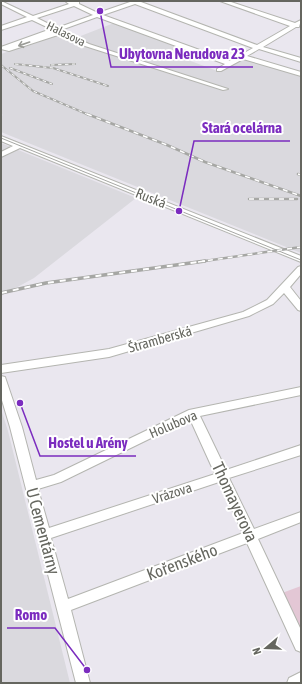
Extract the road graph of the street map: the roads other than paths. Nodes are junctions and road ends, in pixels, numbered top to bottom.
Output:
1 (83, 1) edge
2 (135, 1) edge
3 (223, 1) edge
4 (1, 2) edge
5 (71, 2) edge
6 (99, 16) junction
7 (32, 17) junction
8 (301, 22) edge
9 (294, 26) junction
10 (1, 28) edge
11 (301, 28) edge
12 (59, 31) junction
13 (257, 48) junction
14 (241, 56) junction
15 (301, 60) edge
16 (230, 63) junction
17 (219, 70) dead end
18 (301, 74) edge
19 (225, 89) dead end
20 (1, 138) edge
21 (20, 146) junction
22 (1, 155) edge
23 (301, 259) edge
24 (301, 269) edge
25 (284, 286) junction
26 (301, 308) edge
27 (1, 369) edge
28 (1, 380) edge
29 (301, 391) edge
30 (193, 413) junction
31 (301, 450) edge
32 (223, 476) junction
33 (31, 486) junction
34 (301, 517) edge
35 (44, 535) junction
36 (250, 536) junction
37 (63, 607) junction
38 (301, 645) edge
39 (301, 679) edge
40 (83, 683) edge
41 (294, 683) edge

1 - 5 street
2 - 6 street
2 - 13 street
3 - 9 street
4 - 7 street, Halasova
5 - 6 street
5 - 7 street
6 - 12 street
6 - 16 street
7 - 10 street
7 - 12 street, Halasova
8 - 9 street
9 - 11 street
9 - 13 street
12 -> 12 street
12 - 19 street, Halasova
13 - 14 street
13 - 15 street
14 - 16 street
14 - 18 street
16 - 17 street
20 - 21 street, Ruská
21 - 22 street
21 - 23 street, Ruská
24 - 25 street, Štramberská
25 - 26 street
25 - 27 street, Štramberská
28 - 33 street, U Cementárny
29 - 30 street, Holubova
30 - 32 street, Thomayerova
30 - 33 street, Holubova
31 - 32 street, Vrázova
32 - 35 street, Vrázova
32 - 36 street, Thomayerova
33 - 35 street, U Cementárny
34 - 36 street, Kořenského
35 - 37 street, U Cementárny
36 - 37 street, Kořenského
36 - 38 street, Thomayerova
37 - 40 street, U Cementárny
39 - 41 street

